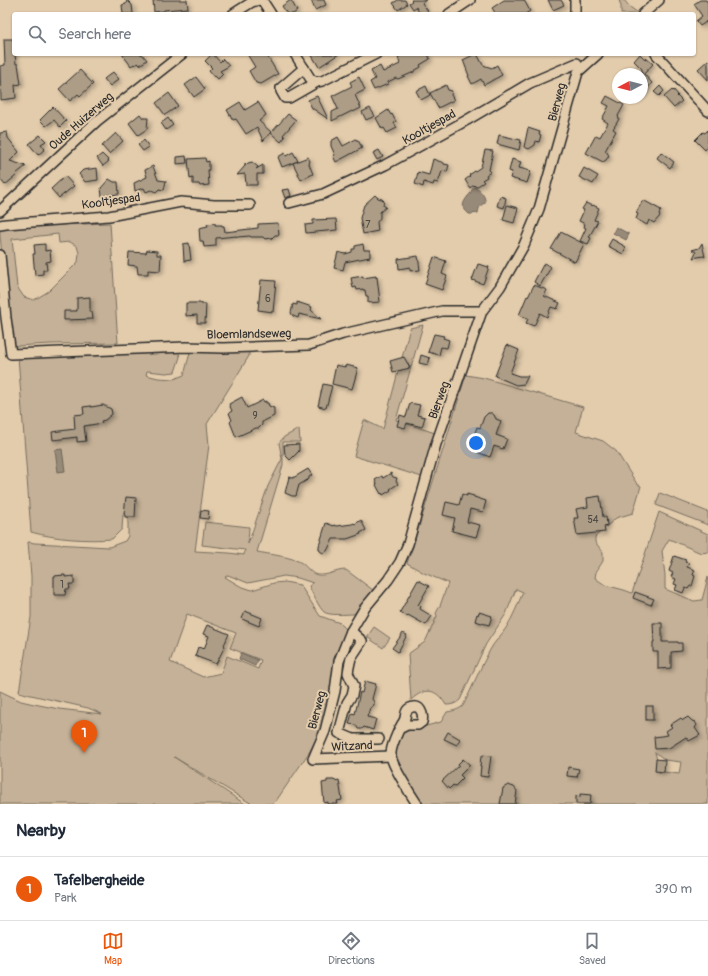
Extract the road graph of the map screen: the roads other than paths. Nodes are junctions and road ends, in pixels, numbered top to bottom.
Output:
1 (261, 0) edge
2 (470, 0) edge
3 (575, 0) edge
4 (659, 0) edge
5 (236, 12) edge
6 (270, 12) edge
7 (453, 12) edge
8 (576, 12) edge
9 (645, 12) edge
10 (179, 56) edge
11 (296, 56) edge
12 (372, 56) edge
13 (593, 56) edge
14 (658, 56) edge
15 (577, 63) edge
16 (304, 68) junction
17 (317, 82) junction
18 (708, 111) edge
19 (289, 203) dead end
20 (250, 205) dead end
21 (0, 210) edge
22 (0, 225) edge
23 (0, 255) edge
24 (482, 311) junction
25 (351, 631) junction
26 (399, 729) dead end
27 (380, 740) dead end
28 (391, 756) junction
29 (313, 759) joint
30 (417, 804) edge

1 - 5 street
1 - 6 street
2 - 7 street
3 - 8 street
4 - 9 street
10 - 21 street, Oude Huizerweg
11 - 16 street
12 - 17 street
13 - 15 street, Bierweg
14 - 18 street
15 - 19 street, Kooltjespad
15 - 24 street, Bierweg
16 - 17 street
16 - 17 street
20 - 22 street, Kooltjespad
23 - 24 street, Bloemlandseweg
24 - 25 street, Bierweg
25 - 27 street
25 - 29 street, Bierweg
26 - 28 street
28 - 29 street, Witzand
28 - 30 street

